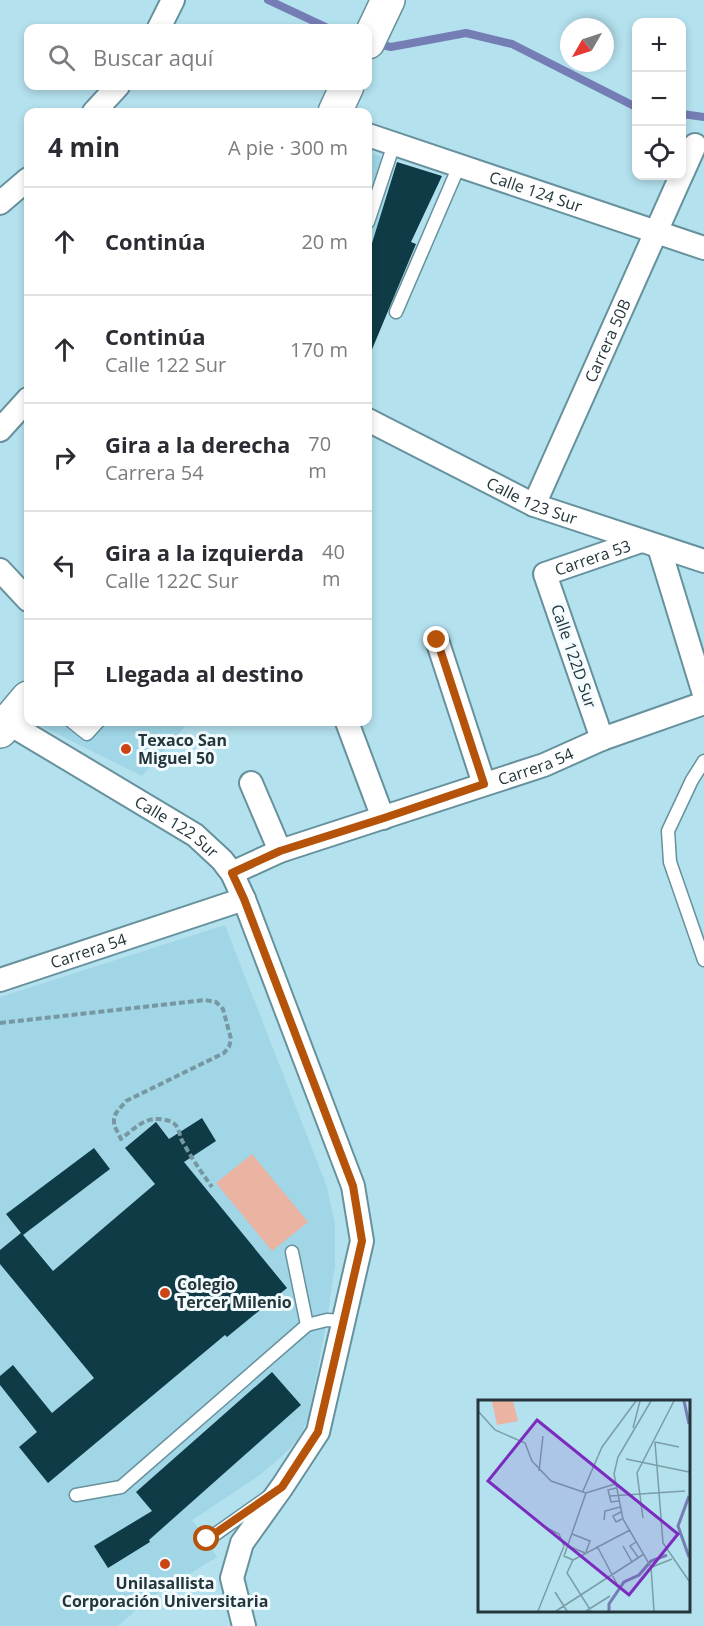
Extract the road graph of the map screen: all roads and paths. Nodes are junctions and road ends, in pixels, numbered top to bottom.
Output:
1 (173, 0) edge
2 (161, 24) edge
3 (114, 90) edge
4 (345, 90) edge
5 (98, 108) edge
6 (337, 108) edge
7 (372, 136) edge
8 (394, 144) junction
9 (695, 145) dead end
10 (686, 164) edge
11 (459, 166) junction
12 (679, 180) edge
13 (24, 182) edge
14 (0, 203) edge
15 (372, 205) edge
16 (655, 232) junction
17 (704, 248) edge
18 (396, 312) dead end
19 (24, 403) edge
20 (372, 422) edge
21 (0, 430) edge
22 (534, 505) junction
23 (650, 544) junction
24 (704, 561) edge
25 (0, 570) edge
26 (545, 574) joint
27 (24, 596) edge
28 (437, 640) dead end
29 (704, 694) edge
30 (24, 703) edge
31 (704, 703) edge
32 (77, 726) edge
33 (94, 726) edge
34 (349, 726) edge
35 (4, 727) edge
36 (602, 739) junction
37 (704, 761) edge
38 (251, 783) dead end
39 (484, 784) junction
40 (384, 818) junction
41 (280, 851) junction
42 (232, 873) junction
43 (244, 899) junction
44 (704, 960) edge
45 (0, 980) edge
46 (0, 1023) edge
47 (212, 1187) dead end
48 (292, 1252) dead end
49 (345, 1321) junction
50 (308, 1325) junction
51 (282, 1487) junction
52 (76, 1495) dead end
53 (207, 1539) dead end
54 (244, 1626) edge

1 - 2 street
3 - 5 street
4 - 6 main road
7 - 8 street, Calle 124 Sur
8 - 11 street, Calle 124 Sur
8 - 15 lane
9 - 10 street, Carrera 50B
11 - 16 street, Calle 124 Sur
11 - 18 lane
12 - 16 street, Carrera 50B
13 - 14 street
16 - 17 street, Calle 124 Sur
16 - 22 street, Carrera 50B
19 - 21 street
20 - 22 street, Calle 123 Sur
22 - 23 street, Calle 123 Sur
23 - 24 street, Calle 123 Sur
23 - 26 street, Carrera 53
23 - 29 street
25 - 27 street
26 - 36 street, Calle 122D Sur
28 - 39 street
30 - 35 main road
31 - 36 street, Carrera 54
32 - 33 lane
34 - 40 street
35 - 42 street, Calle 122 Sur
36 - 39 street, Carrera 54
37 - 44 lane
38 - 41 street
39 - 40 street, Carrera 54
40 - 41 street, Carrera 54
41 - 42 street, Carrera 54
42 - 43 street, Calle 122 Sur
43 - 45 street, Carrera 54
43 - 49 street, Calle 122 Sur
46 - 47 path
48 - 50 lane
49 - 50 lane
49 - 51 street, Calle 122 Sur
50 - 52 lane
51 - 53 lane
51 - 54 street, Calle 122 Sur

